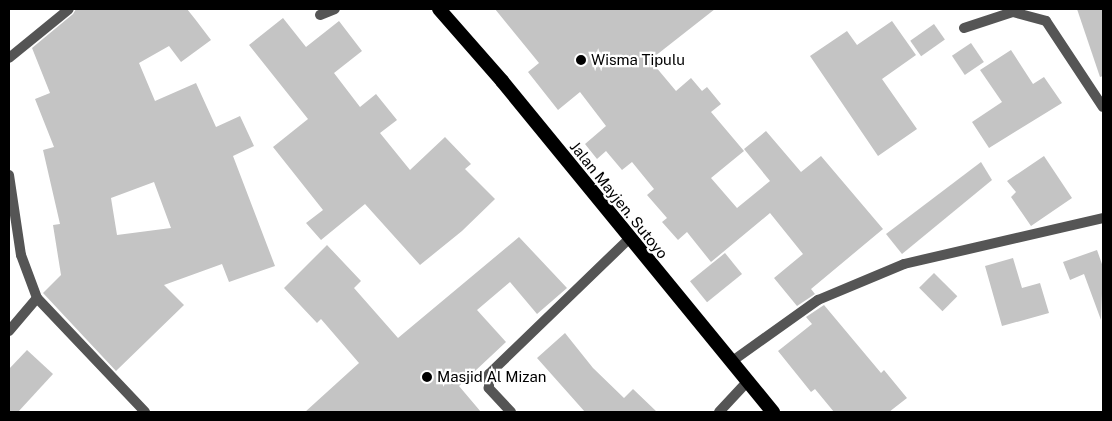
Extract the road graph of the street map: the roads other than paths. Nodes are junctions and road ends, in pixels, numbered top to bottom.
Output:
1 (69, 9) edge
2 (335, 9) edge
3 (439, 9) edge
4 (320, 15) dead end
5 (964, 28) dead end
6 (9, 58) edge
7 (1103, 106) edge
8 (9, 176) edge
9 (1103, 218) edge
10 (629, 239) junction
11 (37, 298) junction
12 (9, 331) edge
13 (731, 362) junction
14 (747, 382) junction
15 (145, 412) edge
16 (511, 412) edge
17 (719, 412) edge
18 (773, 412) edge

1 - 6 street
2 - 4 street
3 - 10 highway, Jalan Mayjen. Sutoyo
5 - 7 street
8 - 11 street
9 - 13 street
10 - 13 highway, Jalan Mayjen. Sutoyo
10 - 16 street
11 - 12 street
11 - 15 street
13 - 14 highway, Jalan Mayjen. Sutoyo
14 - 17 street
14 - 18 highway, Jalan Mayjen. Sutoyo

